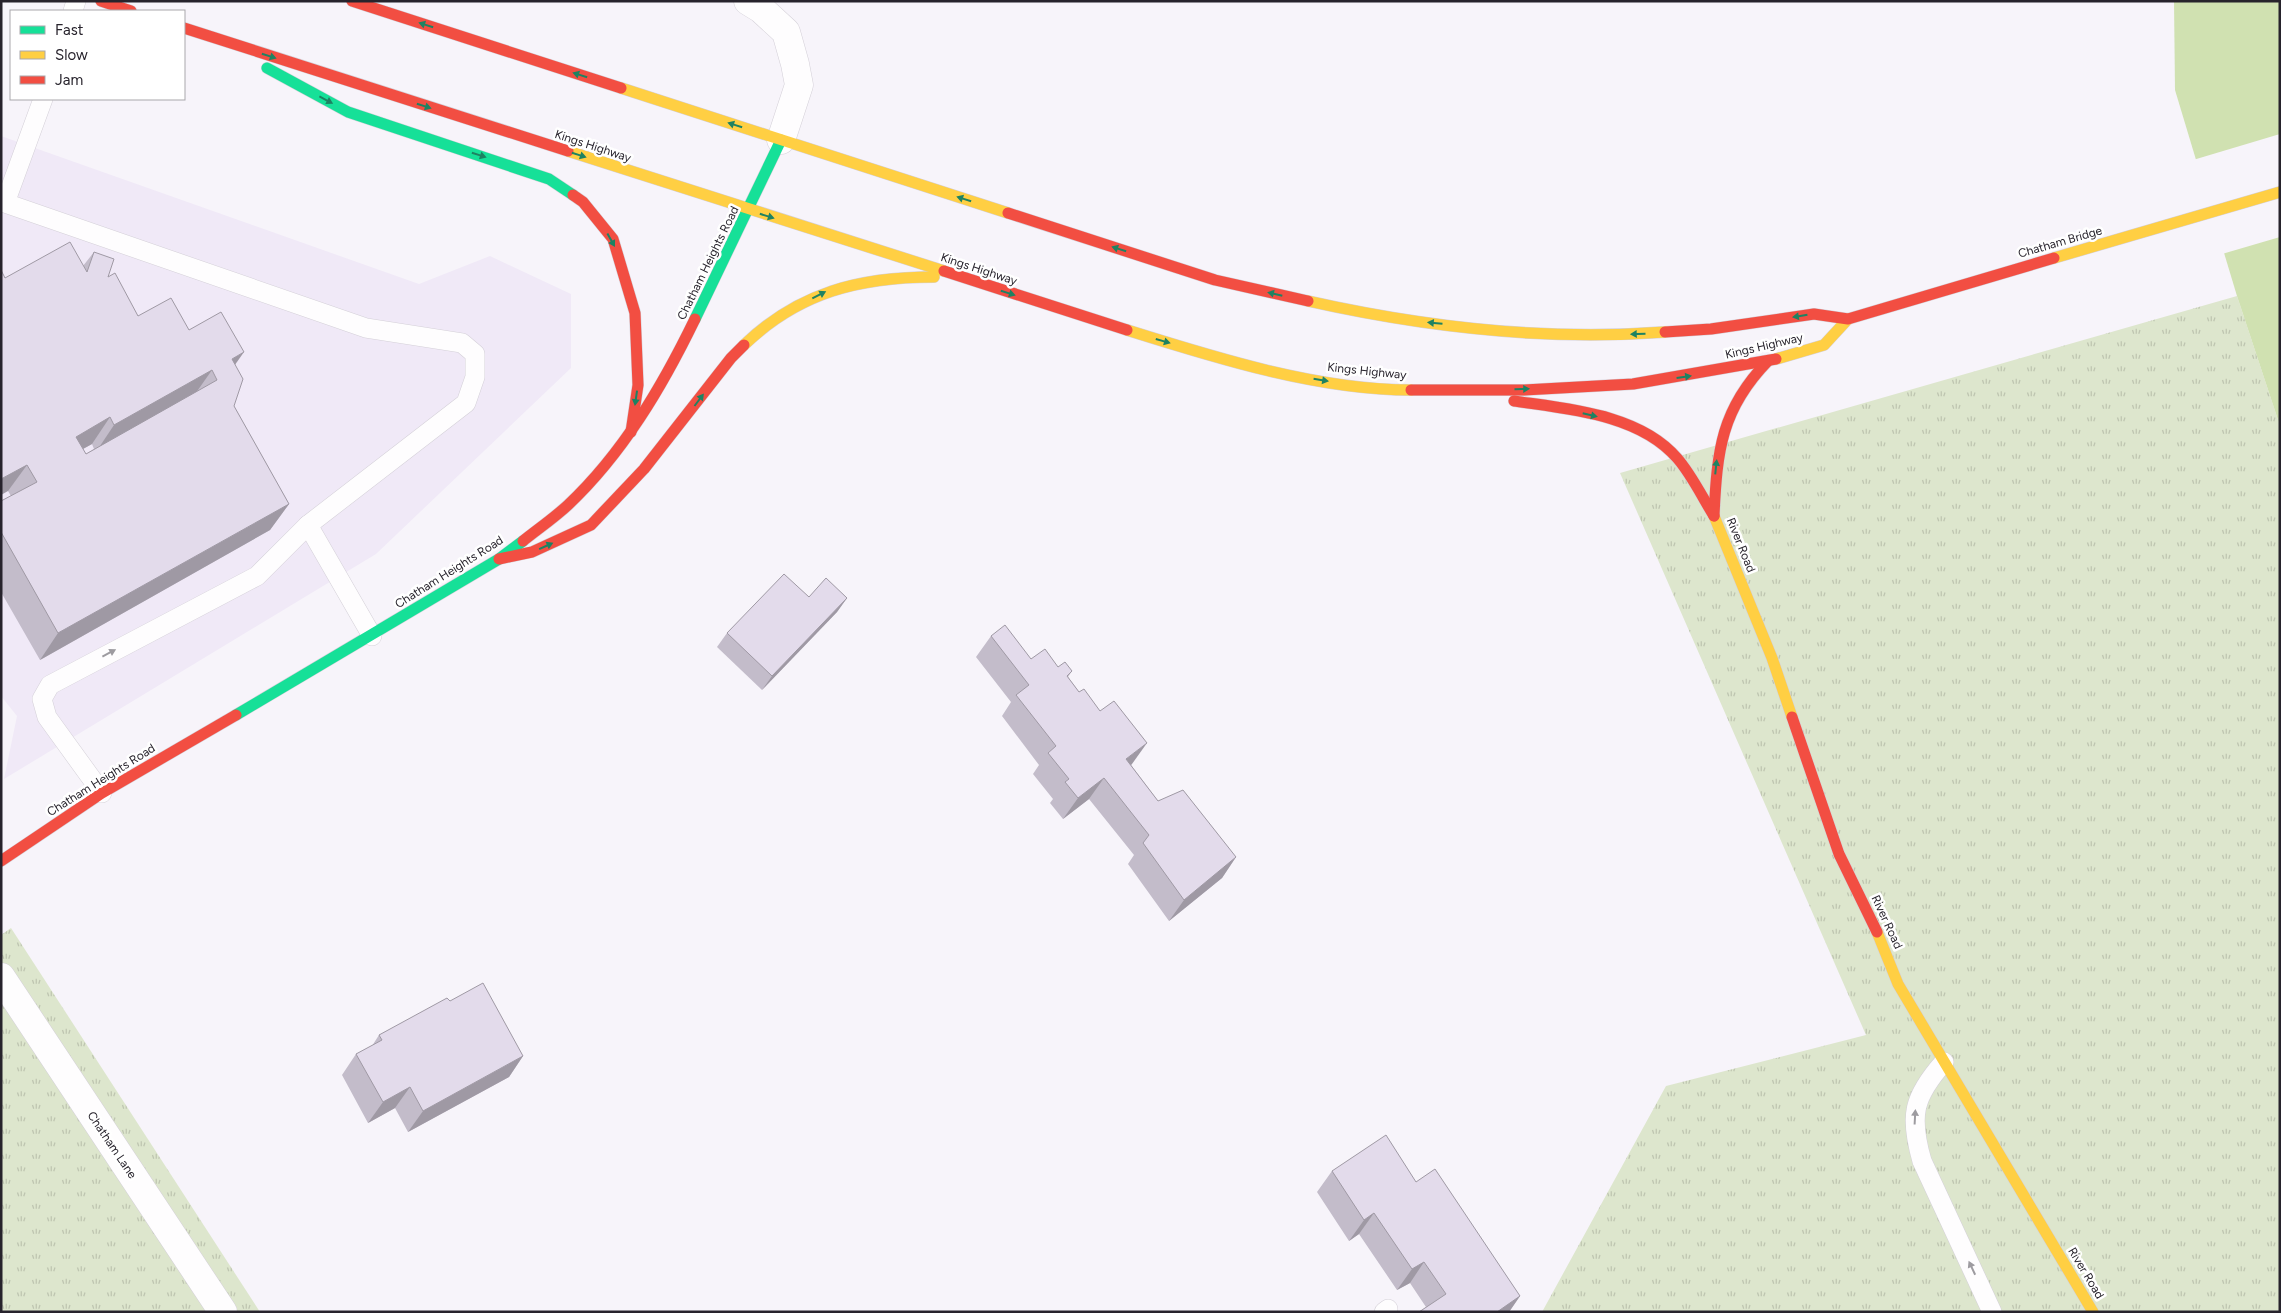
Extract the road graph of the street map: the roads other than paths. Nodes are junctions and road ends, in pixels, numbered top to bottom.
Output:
1 (101, 1) edge
2 (352, 1) edge
3 (748, 1) edge
4 (128, 10) edge
5 (185, 28) edge
6 (206, 36) junction
7 (43, 100) edge
8 (781, 140) junction
9 (2280, 192) edge
10 (3, 202) edge
11 (749, 210) junction
12 (962, 278) junction
13 (1848, 319) junction
14 (1768, 361) junction
15 (1438, 390) junction
16 (631, 432) junction
17 (1714, 516) junction
18 (308, 525) junction
19 (499, 559) junction
20 (372, 636) junction
21 (102, 793) junction
22 (1, 862) edge
23 (1, 977) edge
24 (1944, 1062) junction
25 (223, 1312) edge
26 (1992, 1312) edge
27 (2093, 1312) edge

1 - 4 main road
8 -> 2 main road, Kings Highway
3 - 8 street
5 - 6 main road, Kings Highway
6 -> 11 main road, Kings Highway
6 -> 16 main road
7 - 10 lane
8 - 11 main road, Chatham Heights Road
13 -> 8 main road, Kings Highway
9 - 13 main road, Chatham Bridge
10 - 18 lane
11 -> 12 main road, Kings Highway
11 - 16 main road, Chatham Heights Road
12 -> 15 main road, Kings Highway
19 -> 12 main road
13 - 14 main road, Kings Highway
15 -> 14 main road, Kings Highway
17 -> 14 main road
15 -> 17 main road
16 - 19 main road, Chatham Heights Road
17 - 24 main road, River Road
18 - 20 lane
21 -> 18 lane
19 - 20 main road, Chatham Heights Road
20 - 21 main road, Chatham Heights Road
21 - 22 main road, Chatham Heights Road
23 - 25 street, Chatham Lane
26 -> 24 lane
24 - 27 main road, River Road

